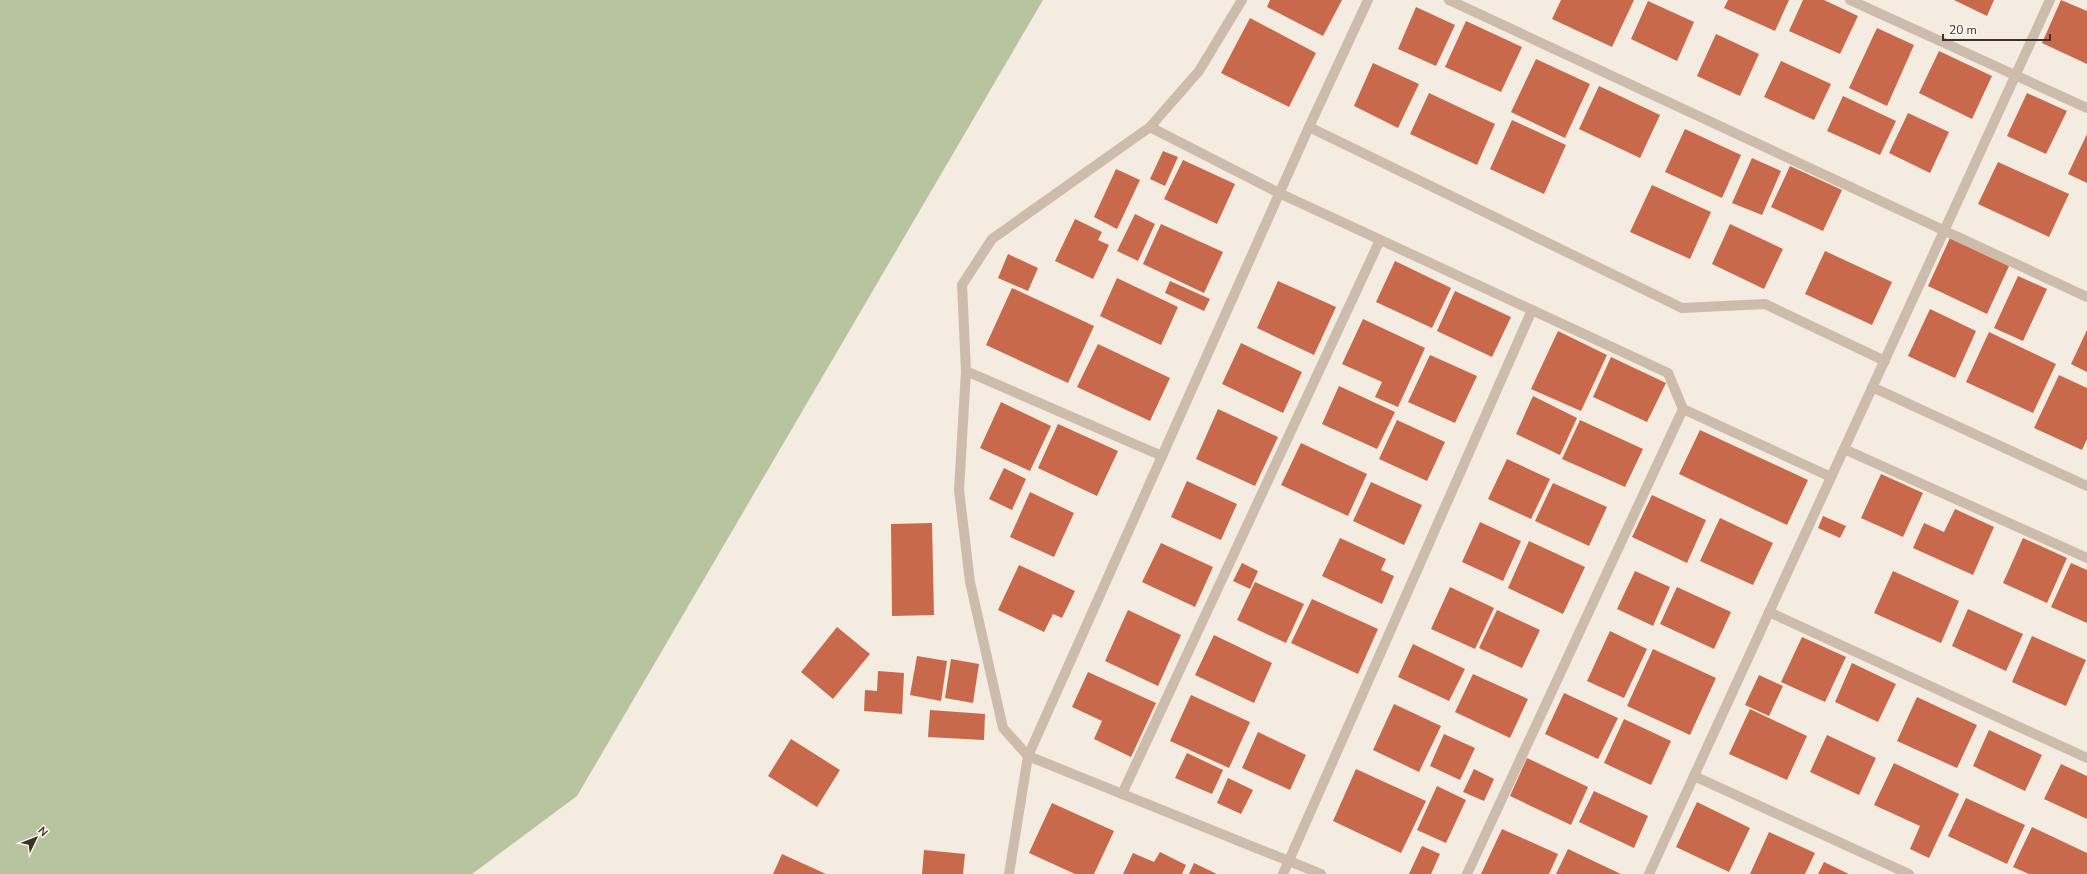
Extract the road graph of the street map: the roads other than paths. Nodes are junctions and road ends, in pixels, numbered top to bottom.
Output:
1 (1242, 0) edge
2 (1368, 0) edge
3 (1449, 0) edge
4 (1850, 0) edge
5 (2050, 0) edge
6 (2015, 76) junction
7 (2087, 108) edge
8 (1150, 127) junction
9 (1309, 127) junction
10 (1279, 193) junction
11 (1944, 231) junction
12 (1380, 240) junction
13 (2087, 297) edge
14 (1532, 310) junction
15 (1885, 361) junction
16 (966, 371) junction
17 (1872, 387) junction
18 (1683, 409) junction
19 (1844, 449) junction
20 (1162, 456) junction
21 (1831, 477) junction
22 (2087, 486) edge
23 (2087, 558) edge
24 (1769, 612) junction
25 (1028, 756) junction
26 (2087, 758) edge
27 (1694, 776) junction
28 (1122, 794) junction
29 (1288, 862) junction
30 (1009, 874) edge
31 (1283, 874) edge
32 (1321, 874) edge
33 (1467, 874) edge
34 (1649, 874) edge
35 (1909, 874) edge

1 - 8 street
2 - 9 street
3 - 11 street
4 - 6 street
5 - 6 street
6 - 7 street
6 - 11 street
8 - 10 street
8 - 16 street
9 - 10 street
9 - 15 street
10 - 12 street
10 - 20 street
11 - 13 street
11 - 15 street
12 - 14 street
12 - 28 street
14 - 18 street
14 - 29 street
15 - 17 street
16 - 20 street
16 - 25 street
17 - 19 street
17 - 22 street
18 - 21 street
18 - 33 street
19 - 21 street
19 - 23 street
20 - 25 street
21 - 24 street
24 - 26 street
24 - 27 street
25 - 28 street
25 - 30 street
27 - 34 street
27 - 35 street
28 - 29 street
29 - 31 street
29 - 32 street

